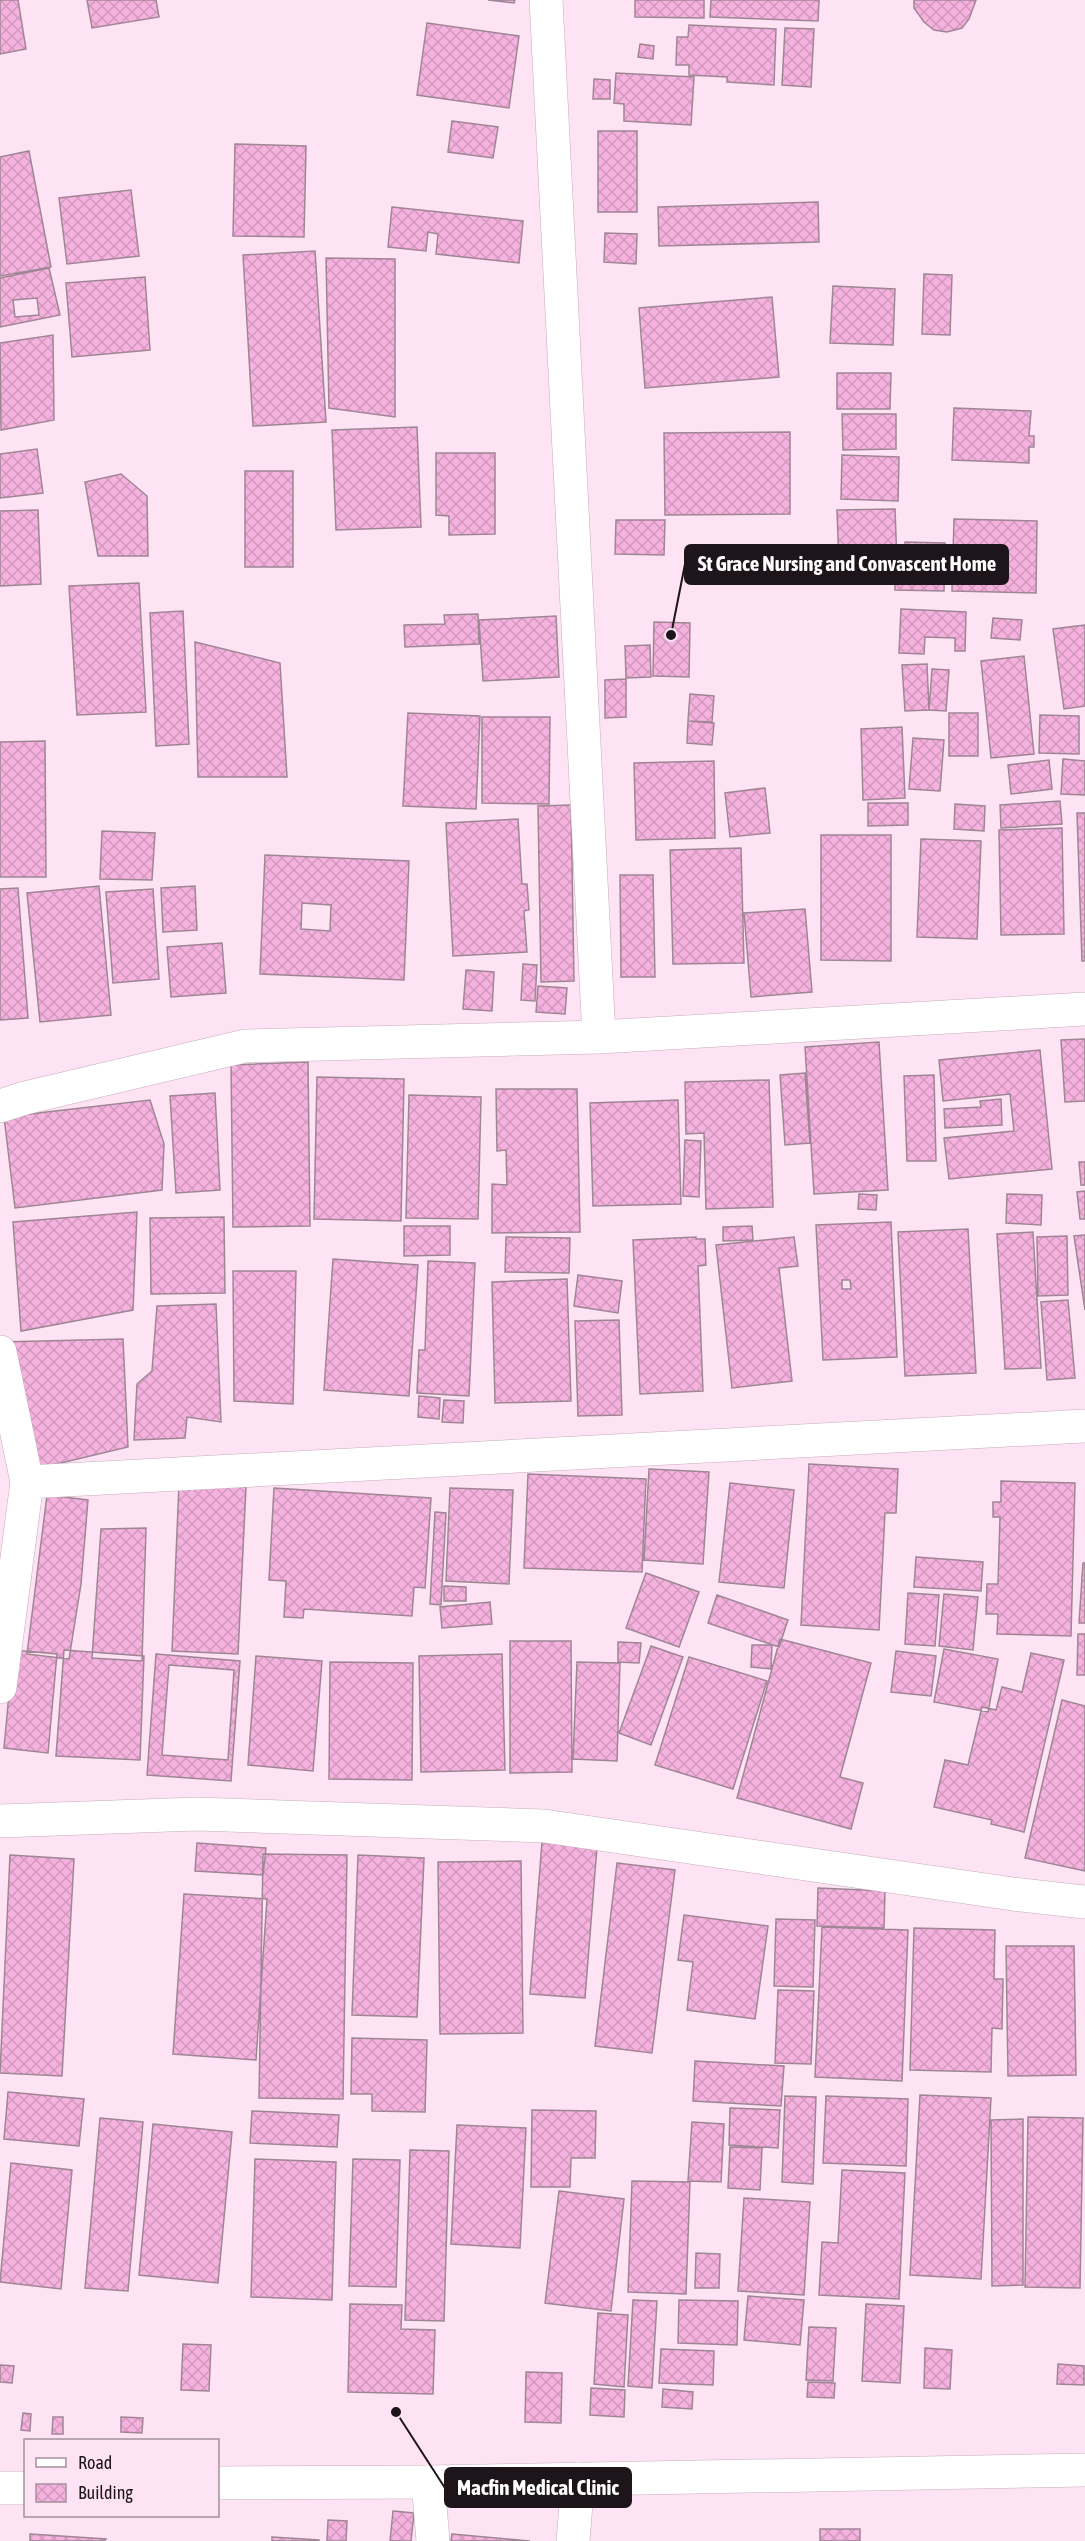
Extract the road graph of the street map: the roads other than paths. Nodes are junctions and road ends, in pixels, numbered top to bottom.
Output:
1 (546, 0) edge
2 (1085, 1009) edge
3 (599, 1037) junction
4 (0, 1106) edge
5 (0, 1352) edge
6 (1085, 1426) edge
7 (27, 1482) junction
8 (0, 1687) edge
9 (0, 1821) edge
10 (1085, 1902) edge
11 (1085, 2470) edge
12 (578, 2479) junction
13 (428, 2482) junction
14 (219, 2483) edge
15 (0, 2488) edge
16 (24, 2488) edge
17 (433, 2541) edge
18 (573, 2541) edge

1 - 3 street
2 - 3 street
3 - 4 street
5 - 7 street
6 - 7 street
7 - 8 street
9 - 10 street
11 - 12 street
12 - 13 street
12 - 18 street
13 - 14 street
13 - 17 street
15 - 16 street

